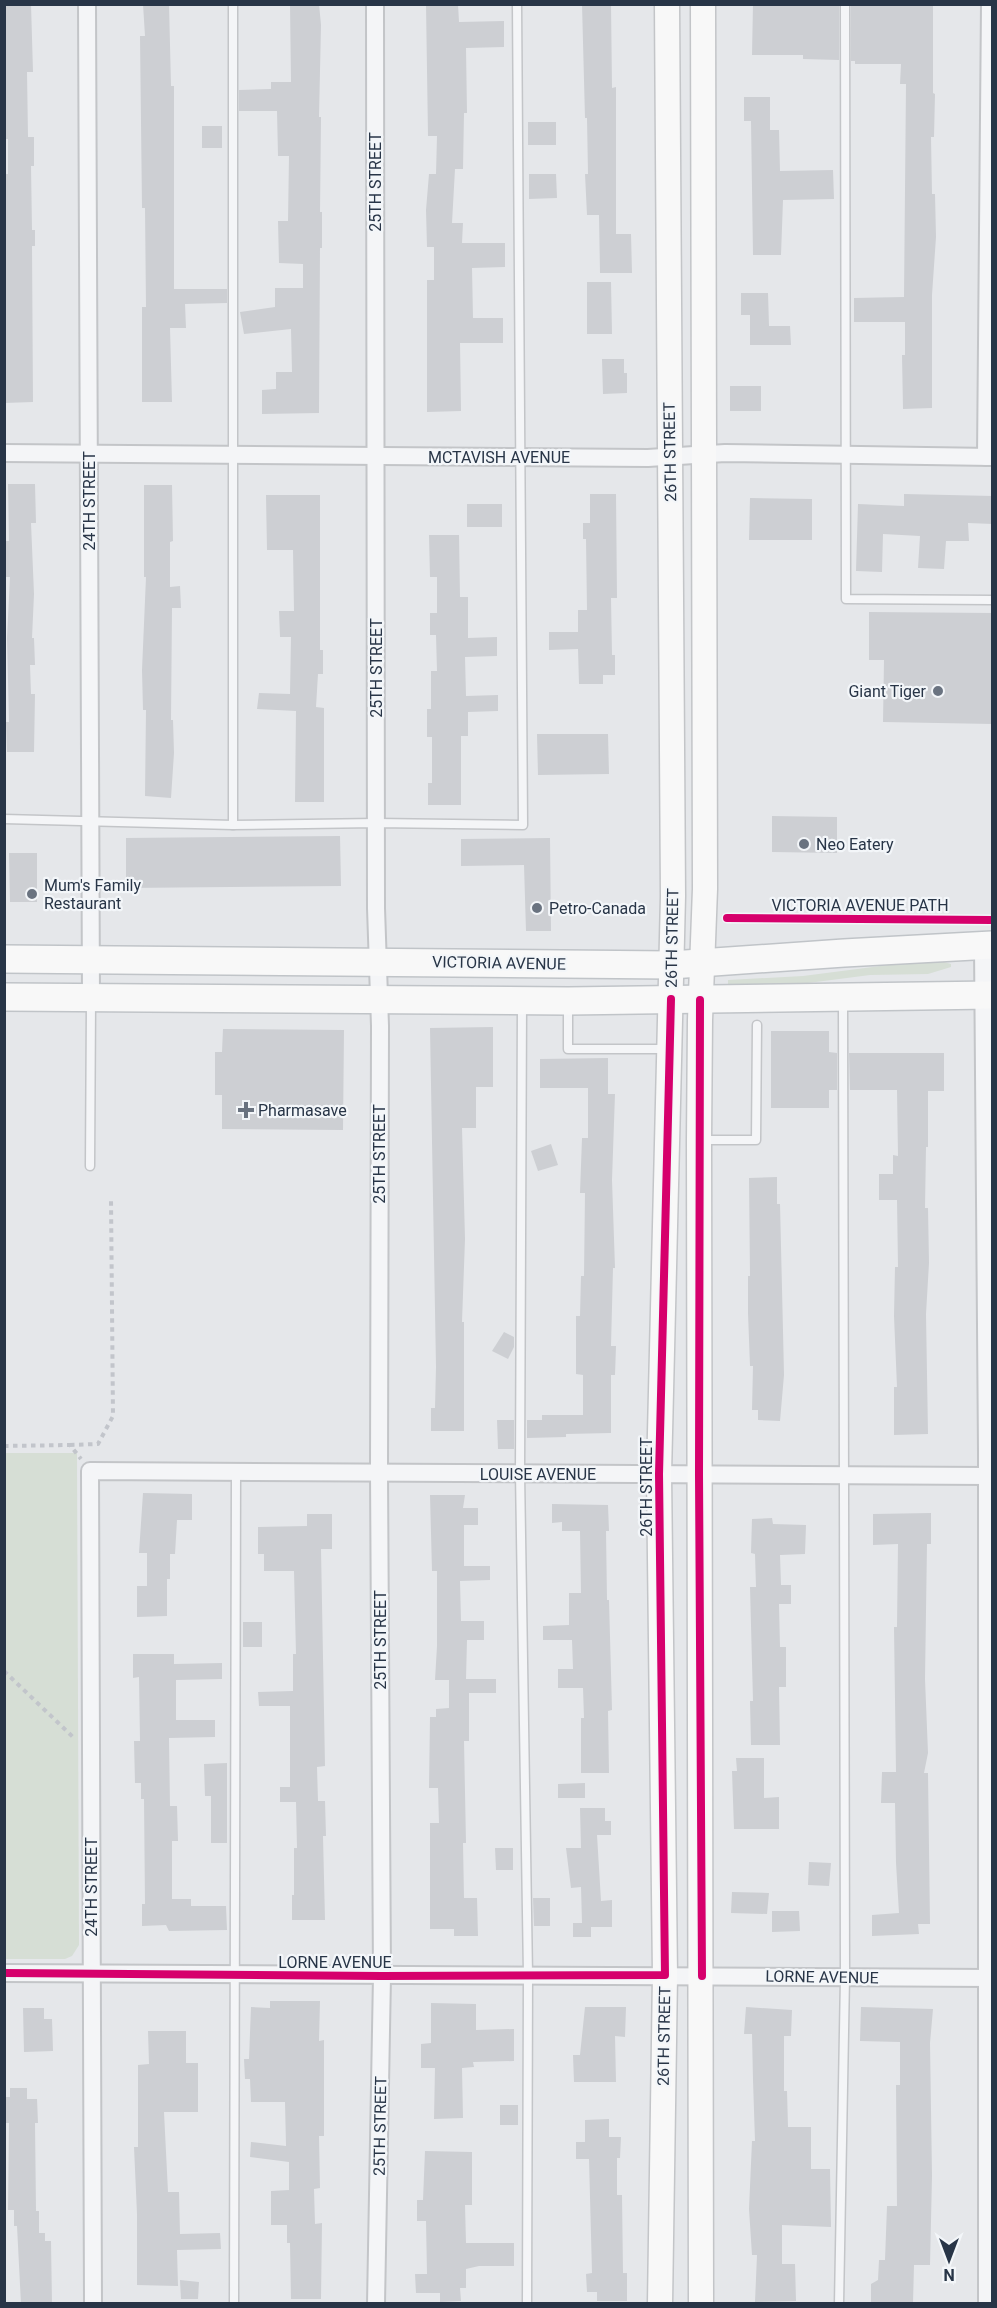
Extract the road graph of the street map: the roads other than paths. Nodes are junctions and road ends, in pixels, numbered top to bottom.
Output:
1 (87, 4) edge
2 (233, 4) edge
3 (375, 4) edge
4 (517, 4) edge
5 (667, 4) edge
6 (703, 4) edge
7 (845, 4) edge
8 (990, 4) edge
9 (4, 453) edge
10 (703, 454) junction
11 (846, 454) junction
12 (89, 455) junction
13 (234, 455) junction
14 (376, 455) junction
15 (671, 456) junction
16 (521, 457) junction
17 (989, 457) edge
18 (993, 600) edge
19 (4, 819) edge
20 (90, 821) junction
21 (376, 823) junction
22 (705, 824) junction
23 (233, 825) junction
24 (673, 826) junction
25 (988, 945) edge
26 (4, 959) edge
27 (90, 961) junction
28 (377, 961) junction
29 (702, 962) junction
30 (671, 965) junction
31 (988, 995) edge
32 (4, 997) edge
33 (91, 998) junction
34 (843, 998) junction
35 (379, 999) junction
36 (671, 999) junction
37 (700, 1000) junction
38 (522, 1001) junction
39 (568, 1001) junction
40 (757, 1025) dead end
41 (669, 1049) junction
42 (699, 1140) junction
43 (90, 1166) dead end
44 (90, 1471) joint
45 (236, 1472) junction
46 (379, 1473) junction
47 (520, 1473) junction
48 (659, 1474) junction
49 (699, 1475) junction
50 (843, 1475) junction
51 (987, 1476) junction
52 (4, 1973) edge
53 (91, 1973) junction
54 (236, 1975) junction
55 (528, 1975) junction
56 (665, 1975) junction
57 (382, 1976) junction
58 (702, 1976) junction
59 (845, 1977) junction
60 (989, 1978) edge
61 (93, 2304) edge
62 (234, 2304) edge
63 (376, 2304) edge
64 (527, 2304) edge
65 (660, 2304) edge
66 (701, 2304) edge
67 (839, 2304) edge
68 (987, 2304) edge

1 - 12 street, 24TH STREET
2 - 13 lane
3 - 14 street, 25TH STREET
4 - 16 lane
5 - 15 street, 26TH STREET
6 - 10 street, 26TH STREET
7 - 11 lane
8 - 17 street
9 - 12 street, MCTAVISH AVENUE
10 - 11 street, MCTAVISH AVENUE
10 - 15 street, MCTAVISH AVENUE
10 - 22 street, 26TH STREET
11 - 17 street, MCTAVISH AVENUE
11 - 18 lane
12 - 13 street, MCTAVISH AVENUE
12 - 20 street, 24TH STREET
13 - 14 street, MCTAVISH AVENUE
13 - 23 lane
14 - 16 street, MCTAVISH AVENUE
14 - 21 street, 25TH STREET
15 - 16 street, MCTAVISH AVENUE
15 - 24 street, 26TH STREET
16 - 21 lane
19 - 20 lane
20 - 23 lane
20 - 27 street, 24TH STREET
21 - 23 lane
21 - 28 street, 25TH STREET
22 - 24 street
22 - 29 street, 26TH STREET
24 - 30 street, 26TH STREET
25 - 29 main road, VICTORIA AVENUE
25 - 31 street
26 - 27 main road, VICTORIA AVENUE
27 - 28 main road, VICTORIA AVENUE
27 - 33 street, 24TH STREET
28 - 30 main road, VICTORIA AVENUE
28 - 35 street, 25TH STREET
29 - 30 main road, VICTORIA AVENUE
29 - 37 street, 26TH STREET
30 - 36 street, 26TH STREET
31 - 34 main road
31 - 51 street
32 - 33 main road
33 - 35 main road
33 - 43 lane
34 - 37 main road
34 - 50 lane
35 - 38 main road
35 - 46 street, 25TH STREET
36 - 37 main road
36 - 39 main road
36 - 41 street, 26TH STREET
37 - 42 street, 26TH STREET
38 - 39 main road
38 - 47 lane
39 - 41 lane
40 - 42 lane
41 - 48 street, 26TH STREET
42 - 49 street, 26TH STREET
44 - 45 street, LOUISE AVENUE
44 - 53 street, 24TH STREET
45 - 46 street, LOUISE AVENUE
45 - 54 lane
46 - 47 street, LOUISE AVENUE
46 - 57 street, 25TH STREET
47 - 48 street, LOUISE AVENUE
47 - 55 lane
48 - 49 street, LOUISE AVENUE
48 - 56 street, 26TH STREET
49 - 50 street, LOUISE AVENUE
49 - 58 street, 26TH STREET
50 - 51 street, LOUISE AVENUE
50 - 59 lane
51 - 60 street
52 - 53 street, LORNE AVENUE
53 - 54 street, LORNE AVENUE
53 - 61 street, 24TH STREET
54 - 57 street, LORNE AVENUE
54 - 62 lane
55 - 56 street, LORNE AVENUE
55 - 57 street, LORNE AVENUE
55 - 64 lane
56 - 58 street, LORNE AVENUE
56 - 65 street, 26TH STREET
57 - 63 street, 25TH STREET
58 - 59 street, LORNE AVENUE
58 - 66 street, 26TH STREET
59 - 60 street, LORNE AVENUE
59 - 67 lane
60 - 68 street

